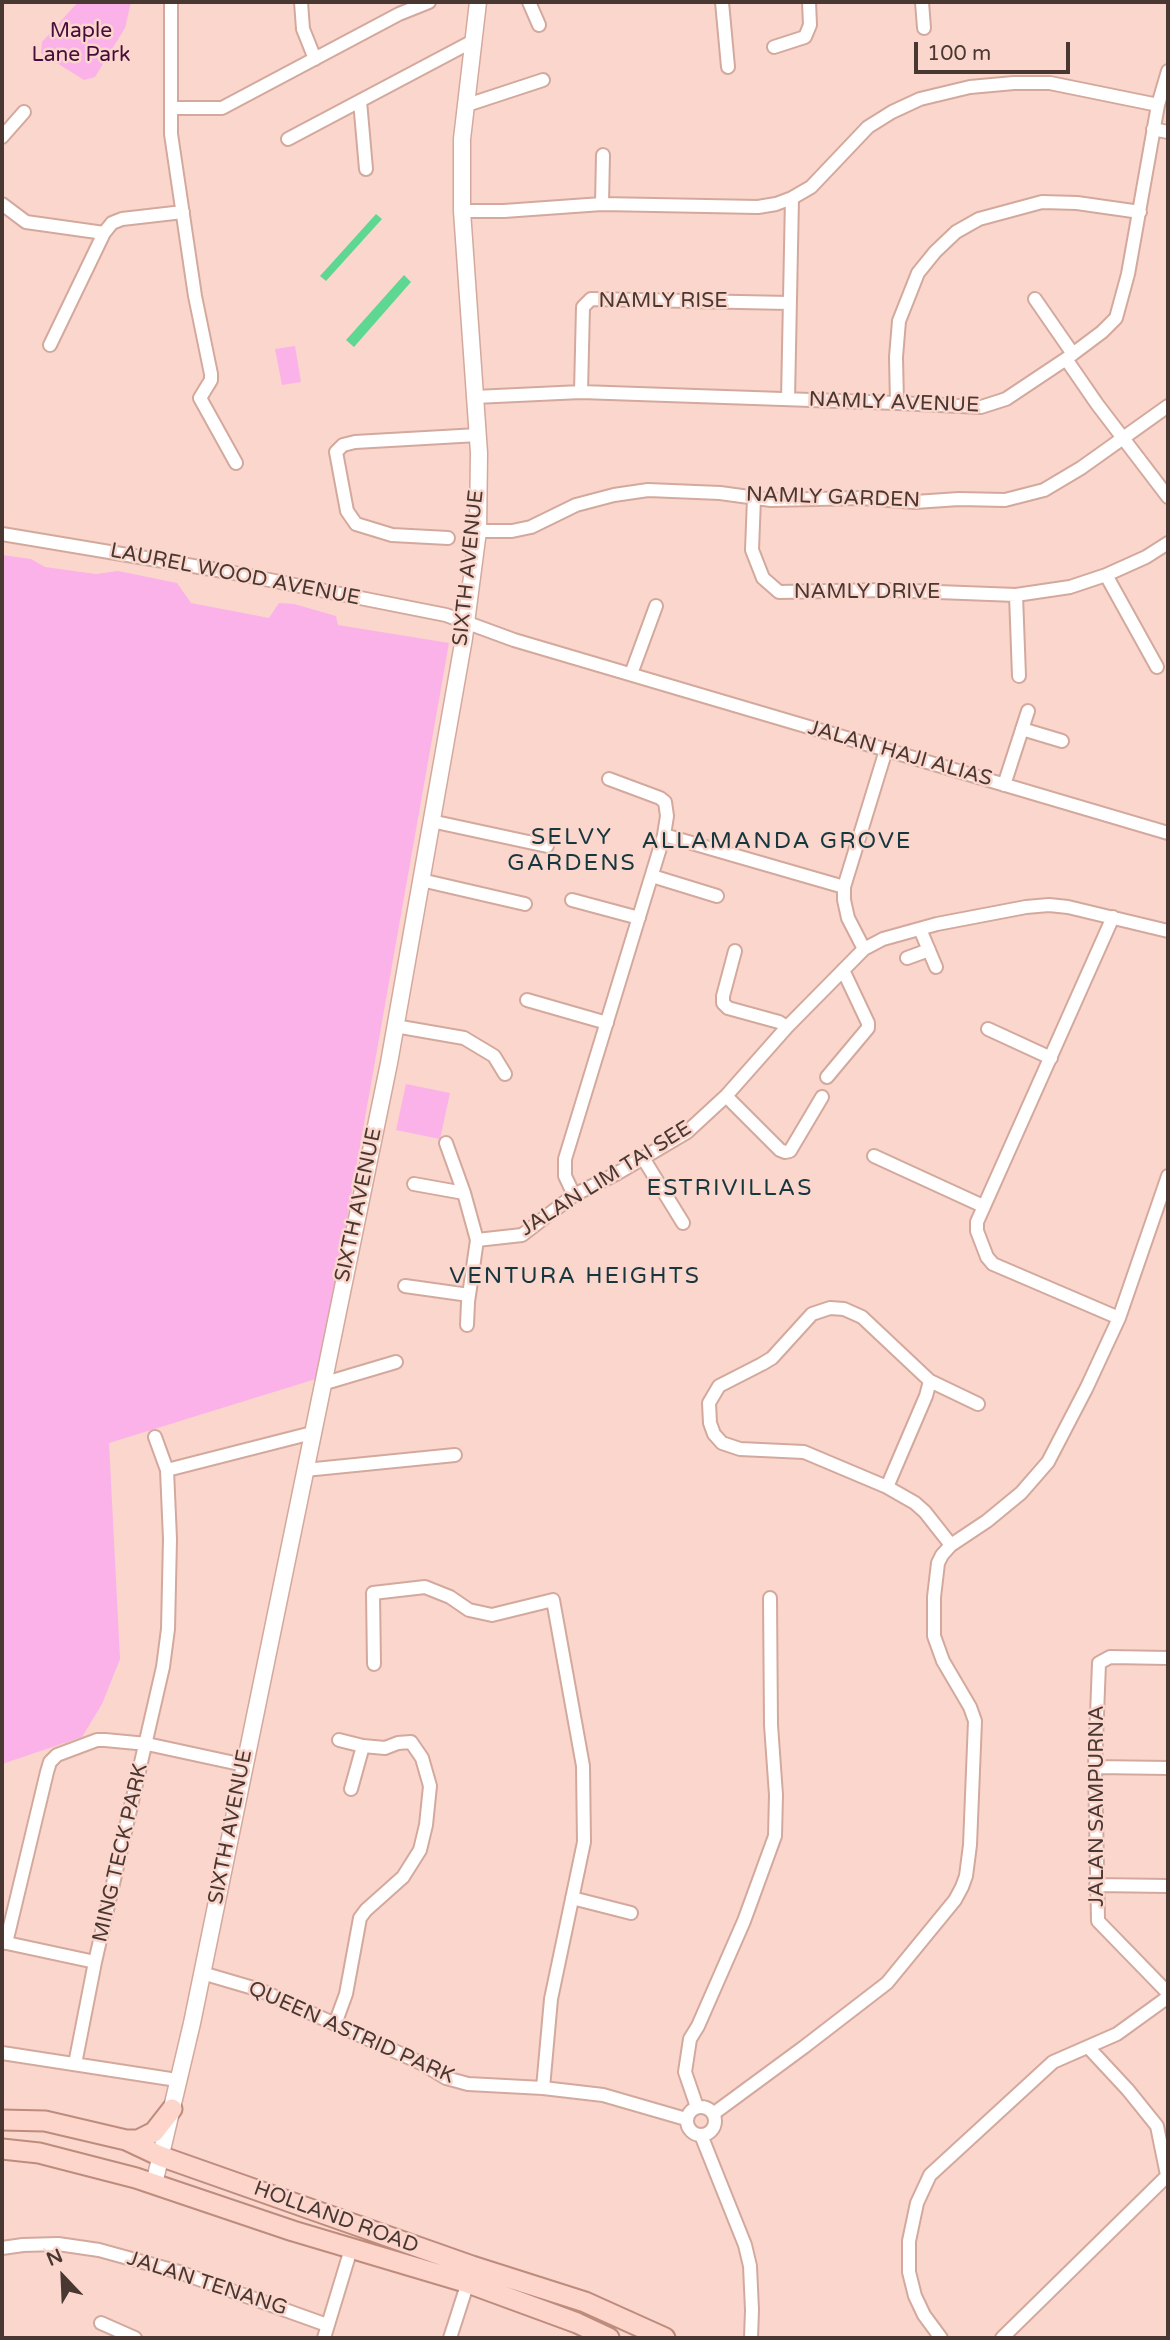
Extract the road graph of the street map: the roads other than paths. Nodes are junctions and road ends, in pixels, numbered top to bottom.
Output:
1 (172, 2) edge
2 (301, 2) edge
3 (429, 2) edge
4 (478, 2) edge
5 (529, 2) edge
6 (722, 2) edge
7 (809, 2) edge
8 (922, 2) edge
9 (399, 8) edge
10 (539, 25) dead end
11 (924, 27) dead end
12 (473, 41) junction
13 (774, 47) dead end
14 (315, 59) junction
15 (728, 67) dead end
16 (1168, 71) edge
17 (543, 80) dead end
18 (360, 101) junction
19 (467, 105) junction
20 (1158, 105) junction
21 (171, 108) junction
22 (24, 112) dead end
23 (1153, 129) junction
24 (1168, 132) edge
25 (2, 137) edge
26 (288, 139) dead end
27 (603, 155) dead end
28 (366, 169) dead end
29 (792, 198) junction
30 (2, 204) edge
31 (603, 204) junction
32 (462, 211) junction
33 (183, 212) junction
34 (1140, 212) junction
35 (104, 233) junction
36 (1035, 299) dead end
37 (789, 303) junction
38 (50, 345) dead end
39 (1069, 356) junction
40 (581, 392) junction
41 (475, 397) junction
42 (788, 399) junction
43 (897, 402) junction
44 (1168, 406) edge
45 (478, 435) junction
46 (1123, 438) junction
47 (236, 463) dead end
48 (754, 498) junction
49 (1168, 498) edge
50 (478, 531) junction
51 (2, 534) edge
52 (448, 538) dead end
53 (1168, 543) edge
54 (1106, 575) junction
55 (1016, 595) junction
56 (656, 606) dead end
57 (466, 623) junction
58 (1157, 667) dead end
59 (631, 674) junction
60 (1019, 676) dead end
61 (1028, 711) dead end
62 (1022, 729) junction
63 (1062, 741) dead end
64 (886, 750) junction
65 (609, 779) dead end
66 (1004, 785) junction
67 (430, 821) junction
68 (1168, 833) edge
69 (664, 835) junction
70 (547, 846) dead end
71 (652, 876) junction
72 (421, 880) junction
73 (844, 887) junction
74 (717, 896) dead end
75 (572, 900) dead end
76 (525, 904) dead end
77 (1113, 917) junction
78 (639, 919) junction
79 (920, 929) junction
80 (1168, 931) edge
81 (864, 948) junction
82 (929, 950) junction
83 (735, 951) dead end
84 (907, 958) dead end
85 (936, 967) dead end
86 (843, 970) junction
87 (527, 1000) dead end
88 (607, 1023) junction
89 (396, 1026) junction
90 (787, 1027) junction
91 (988, 1029) dead end
92 (1051, 1058) junction
93 (505, 1074) dead end
94 (827, 1077) dead end
95 (726, 1096) junction
96 (822, 1097) dead end
97 (446, 1143) dead end
98 (874, 1156) dead end
99 (643, 1158) junction
100 (1168, 1176) edge
101 (414, 1184) dead end
102 (464, 1193) junction
103 (574, 1195) junction
104 (983, 1206) junction
105 (683, 1223) dead end
106 (477, 1240) junction
107 (405, 1286) dead end
108 (468, 1295) junction
109 (1119, 1318) junction
110 (467, 1325) dead end
111 (396, 1362) dead end
112 (930, 1381) junction
113 (322, 1384) junction
114 (978, 1404) dead end
115 (312, 1433) junction
116 (155, 1437) dead end
117 (455, 1455) dead end
118 (167, 1470) junction
119 (305, 1471) junction
120 (887, 1488) junction
121 (951, 1545) junction
122 (770, 1598) dead end
123 (1168, 1658) edge
124 (374, 1664) dead end
125 (339, 1740) dead end
126 (147, 1744) junction
127 (363, 1746) junction
128 (244, 1765) junction
129 (1094, 1767) junction
130 (1168, 1768) edge
131 (351, 1789) dead end
132 (1096, 1885) junction
133 (1168, 1886) edge
134 (572, 1898) junction
135 (631, 1913) dead end
136 (4, 1943) edge
137 (95, 1962) junction
138 (202, 1973) junction
139 (1168, 1995) edge
140 (335, 2024) junction
141 (1088, 2047) junction
142 (2, 2053) edge
143 (75, 2064) junction
144 (177, 2080) junction
145 (543, 2088) junction
146 (697, 2107) junction
147 (172, 2109) junction
148 (713, 2114) junction
149 (686, 2119) junction
150 (2, 2120) edge
151 (701, 2135) junction
152 (126, 2140) junction
153 (2, 2150) edge
154 (160, 2156) junction
155 (1168, 2175) edge
156 (154, 2184) junction
157 (2, 2248) edge
158 (351, 2249) junction
159 (470, 2274) junction
160 (101, 2323) dead end
161 (327, 2325) junction
162 (749, 2334) edge
163 (135, 2338) edge
164 (324, 2338) edge
165 (450, 2338) edge
166 (609, 2338) edge
167 (666, 2338) edge
168 (941, 2338) edge
169 (1002, 2338) edge

1 - 21 street
2 - 14 street
3 - 9 street
4 - 12 main road, SIXTH AVENUE
5 - 10 street
6 - 15 street
7 - 13 street
8 - 11 street
9 - 14 street
12 - 18 street
12 - 19 main road, SIXTH AVENUE
14 - 21 street
16 - 20 street, NAMLY AVENUE
17 - 19 street
18 - 26 street
18 - 28 street
19 - 32 main road, SIXTH AVENUE
20 - 23 street, NAMLY AVENUE
20 - 29 street
21 - 33 street
22 - 25 street
23 - 24 street
23 - 34 street, NAMLY AVENUE
27 - 31 street
29 - 31 street
29 - 37 street
30 - 35 street
31 - 32 street
32 - 41 main road, SIXTH AVENUE
33 - 35 street
33 - 47 street
34 - 39 street, NAMLY AVENUE
34 - 43 street
35 - 38 street
36 - 39 street
37 - 40 street, NAMLY RISE
37 - 42 street
39 - 43 street, NAMLY AVENUE
39 - 46 street
40 - 41 street, NAMLY AVENUE
40 - 42 street, NAMLY AVENUE
41 - 45 main road, SIXTH AVENUE
42 - 43 street, NAMLY AVENUE
44 - 46 street, NAMLY GARDEN
45 - 50 main road, SIXTH AVENUE
45 - 52 street
46 - 48 street, NAMLY GARDEN
46 - 49 street
48 - 50 street, NAMLY GARDEN
48 - 55 street, NAMLY DRIVE
50 - 57 main road, SIXTH AVENUE
51 - 57 street, LAUREL WOOD AVENUE
53 - 54 street, NAMLY DRIVE
54 - 55 street, NAMLY DRIVE
54 - 58 street
55 - 60 street
56 - 59 street
57 - 59 street, JALAN HAJI ALIAS
57 - 67 main road, SIXTH AVENUE
59 - 64 street, JALAN HAJI ALIAS
61 - 62 street
62 - 63 street
62 - 66 street
64 - 66 street, JALAN HAJI ALIAS
64 - 73 street
65 - 69 street
66 - 68 street, JALAN HAJI ALIAS
67 - 70 street
67 - 72 main road, SIXTH AVENUE
69 - 71 street
69 - 73 street
71 - 74 street
71 - 78 street
72 - 76 street
72 - 89 main road, SIXTH AVENUE
73 - 81 street
75 - 78 street
77 - 79 street, JALAN LIM TAI SEE
77 - 80 street, JALAN LIM TAI SEE
77 - 92 street
78 - 88 street
79 - 81 street, JALAN LIM TAI SEE
79 - 82 street
81 - 86 street, JALAN LIM TAI SEE
82 - 84 street
82 - 85 street
83 - 90 street
86 - 90 street, JALAN LIM TAI SEE
86 - 94 street
87 - 88 street
88 - 103 street
89 - 93 street
89 - 113 main road, SIXTH AVENUE
90 - 95 street, JALAN LIM TAI SEE
91 - 92 street
92 - 104 street
95 - 96 street
95 - 99 street, JALAN LIM TAI SEE
97 - 102 street
98 - 104 street
99 - 103 street, JALAN LIM TAI SEE
99 - 105 street
100 - 109 street
101 - 102 street
102 - 106 street
103 - 106 street, JALAN LIM TAI SEE
104 - 109 street
106 - 108 street
107 - 108 street
108 - 110 street
109 - 121 street
111 - 113 street
112 - 114 street
112 - 120 street
112 - 120 street
113 - 115 main road, SIXTH AVENUE
115 - 118 street
115 - 119 main road, SIXTH AVENUE
116 - 118 street, MING TECK PARK
117 - 119 street
118 - 126 street, MING TECK PARK
119 - 128 main road, SIXTH AVENUE
120 - 121 street
121 - 148 street
122 - 146 street
123 - 129 street, JALAN SAMPURNA
124 - 134 street
125 - 127 street
126 - 128 street, MING TECK PARK
126 - 136 street, MING TECK PARK
126 - 137 street, MING TECK PARK
127 - 131 street
127 - 140 street
128 - 138 main road, SIXTH AVENUE
129 - 130 street
129 - 132 street, JALAN SAMPURNA
132 - 133 street
132 - 139 street, JALAN SAMPURNA
134 - 135 street
134 - 145 street
136 - 137 street, MING TECK PARK
137 - 143 street, MING TECK PARK
138 - 140 street, QUEEN ASTRID PARK
138 - 144 main road, SIXTH AVENUE
139 - 141 street
140 - 145 street, QUEEN ASTRID PARK
141 - 155 street
141 - 168 street
142 - 143 street
143 - 144 street
144 - 147 main road, SIXTH AVENUE
145 - 149 street, QUEEN ASTRID PARK
146 - 148 street
146 - 149 street
147 - 152 main road
147 - 154 main road, SIXTH AVENUE
148 - 151 street
149 - 151 street
150 - 152 main road, HOLLAND ROAD
151 - 162 street
152 - 154 main road, HOLLAND ROAD
153 - 156 main road, HOLLAND ROAD
154 - 156 main road, SIXTH AVENUE
154 - 159 main road, HOLLAND ROAD
155 - 169 street
156 - 158 main road, HOLLAND ROAD
157 - 161 street, JALAN TENANG
158 - 159 main road, HOLLAND ROAD
158 - 161 street
159 - 165 street
159 - 166 main road, HOLLAND ROAD
159 - 167 main road, HOLLAND ROAD
160 - 163 street
161 - 164 street

